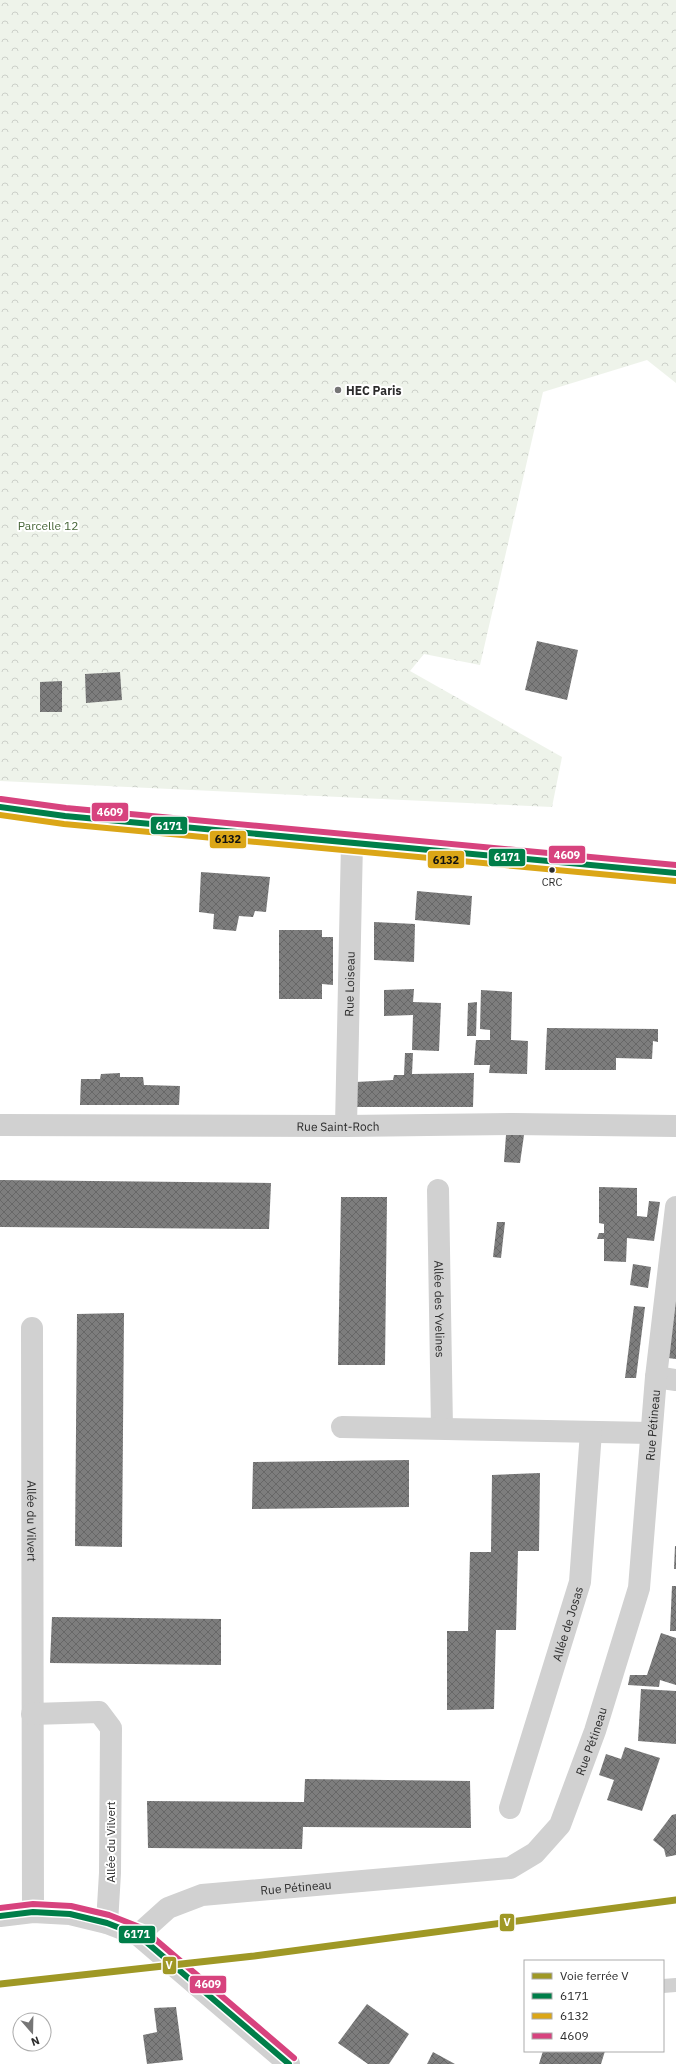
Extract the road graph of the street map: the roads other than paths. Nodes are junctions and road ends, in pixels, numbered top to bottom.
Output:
1 (0, 807) edge
2 (352, 842) junction
3 (676, 873) edge
4 (0, 1125) edge
5 (346, 1126) junction
6 (676, 1126) edge
7 (438, 1190) dead end
8 (676, 1207) edge
9 (32, 1328) dead end
10 (666, 1378) edge
11 (342, 1427) dead end
12 (442, 1428) junction
13 (591, 1432) junction
14 (651, 1433) junction
15 (32, 1714) junction
16 (510, 1808) dead end
17 (32, 1912) junction
18 (0, 1916) edge
19 (107, 1922) junction
20 (138, 1935) junction
21 (676, 1984) edge
22 (664, 1986) edge
23 (289, 2064) edge

1 - 2 main road
2 - 3 main road
2 - 5 street, Rue Loiseau
4 - 5 street, Rue Saint-Roch
5 - 6 street, Rue Saint-Roch
7 - 12 street, Allée des Yvelines
8 - 10 street, Rue Pétineau
9 - 15 street, Allée du Vilvert
10 - 14 street, Rue Pétineau
11 - 12 street
12 - 13 street
13 - 14 street
13 - 16 street, Allée de Josas
14 - 20 street, Rue Pétineau
15 - 17 street, Allée du Vilvert
15 - 19 street, Allée du Vilvert
17 - 18 street
17 - 19 street
19 - 20 street
20 - 23 street
21 - 22 lane

